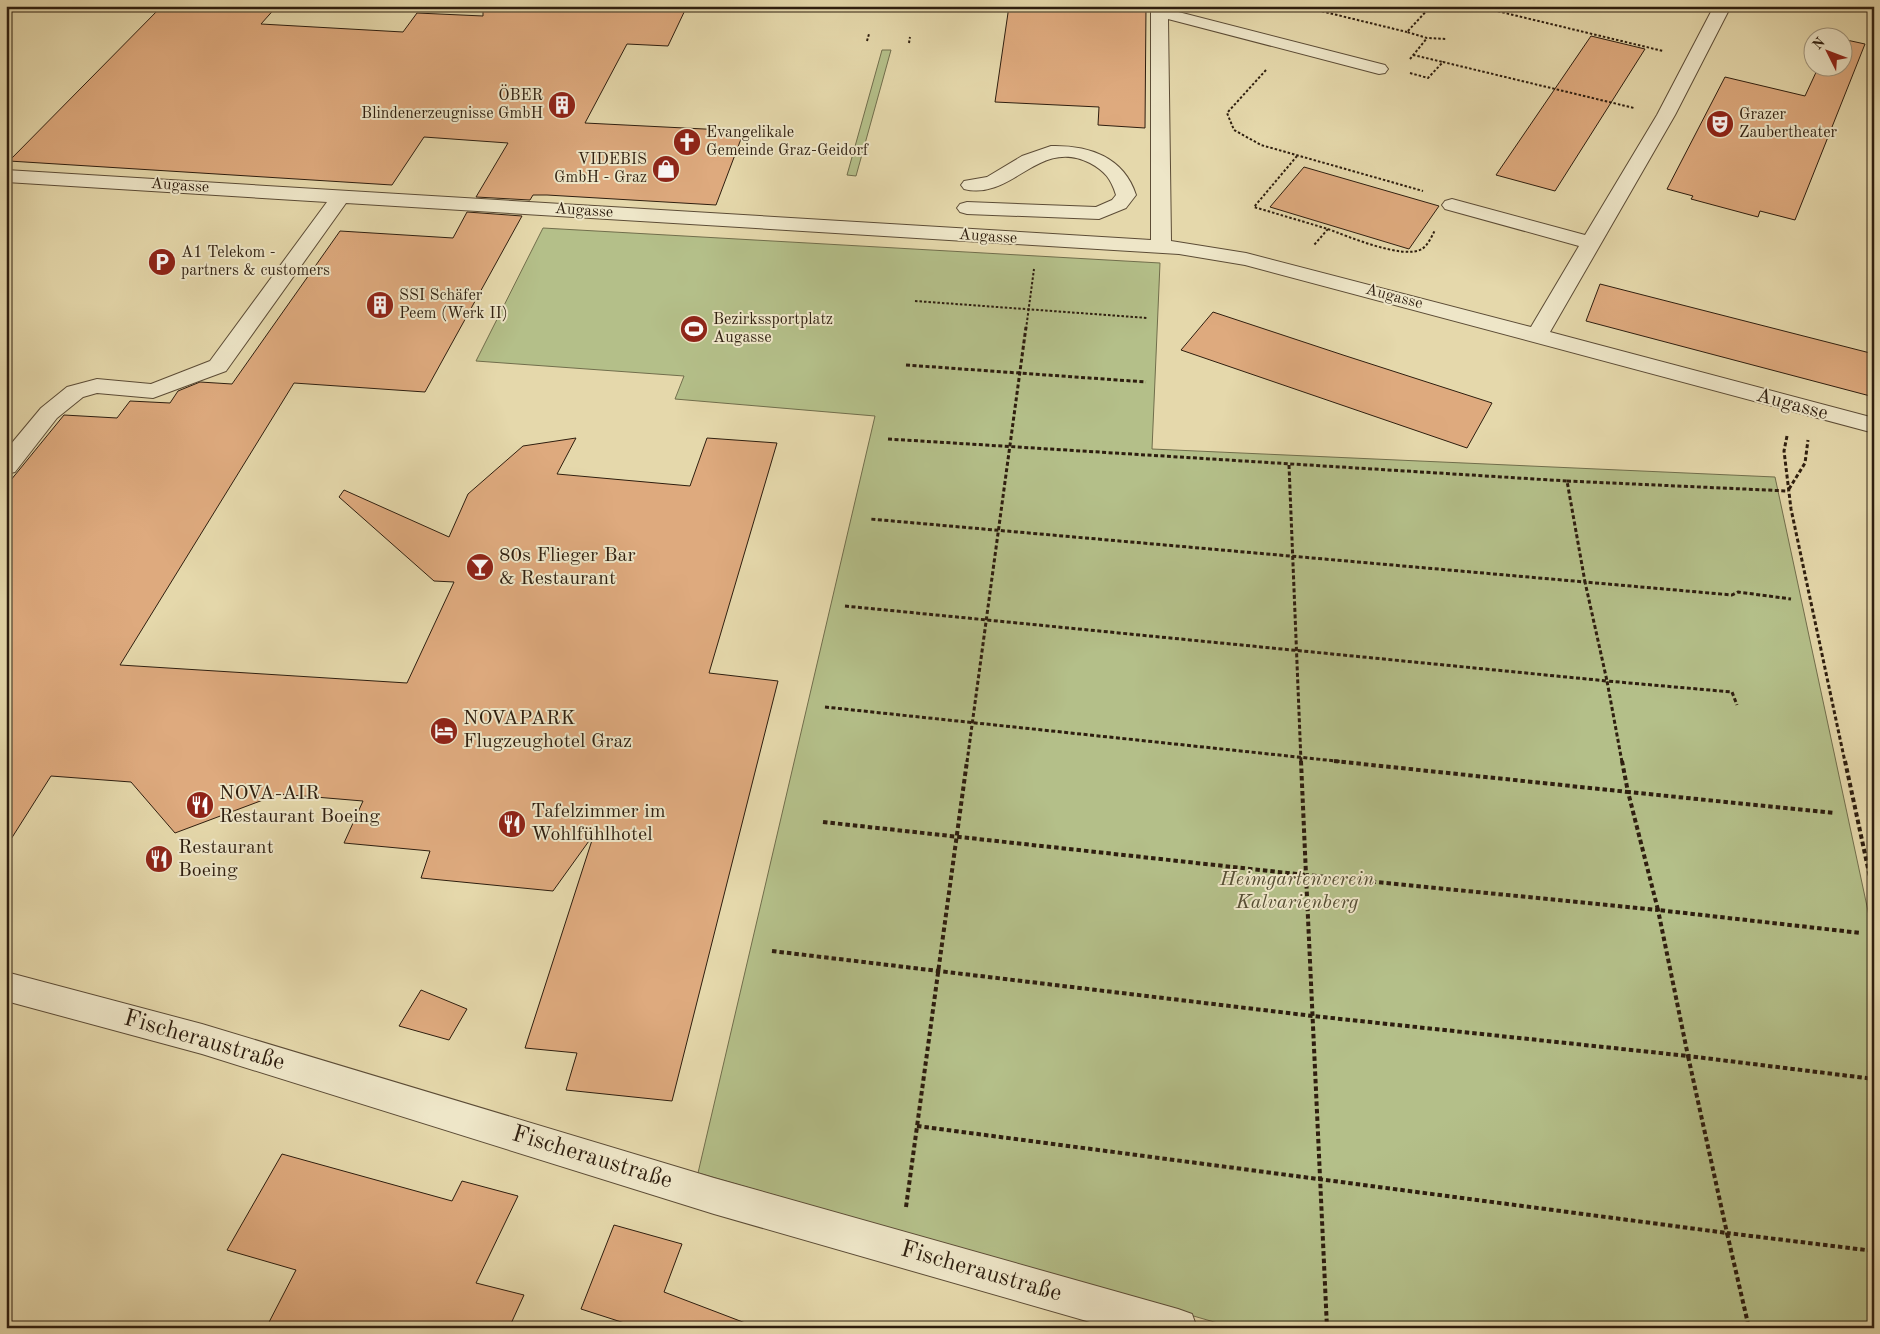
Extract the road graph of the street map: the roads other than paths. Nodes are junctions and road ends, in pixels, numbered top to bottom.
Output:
1 (1723, 6) edge
2 (1379, 69) dead end
3 (6, 176) edge
4 (970, 184) dead end
5 (342, 196) junction
6 (1452, 205) road end
7 (967, 208) dead end
8 (1590, 242) junction
9 (1161, 247) junction
10 (1537, 336) junction
11 (1874, 426) edge
12 (6, 466) edge
13 (6, 986) edge
14 (1178, 1328) edge

1 - 8 street
2 - 9 street
3 - 5 street, Augasse
4 - 7 street
5 - 9 street, Augasse
5 - 12 street
6 - 8 street
8 - 10 street
9 - 10 street, Augasse
10 - 11 street, Augasse
13 - 14 street, Fischeraustraße

